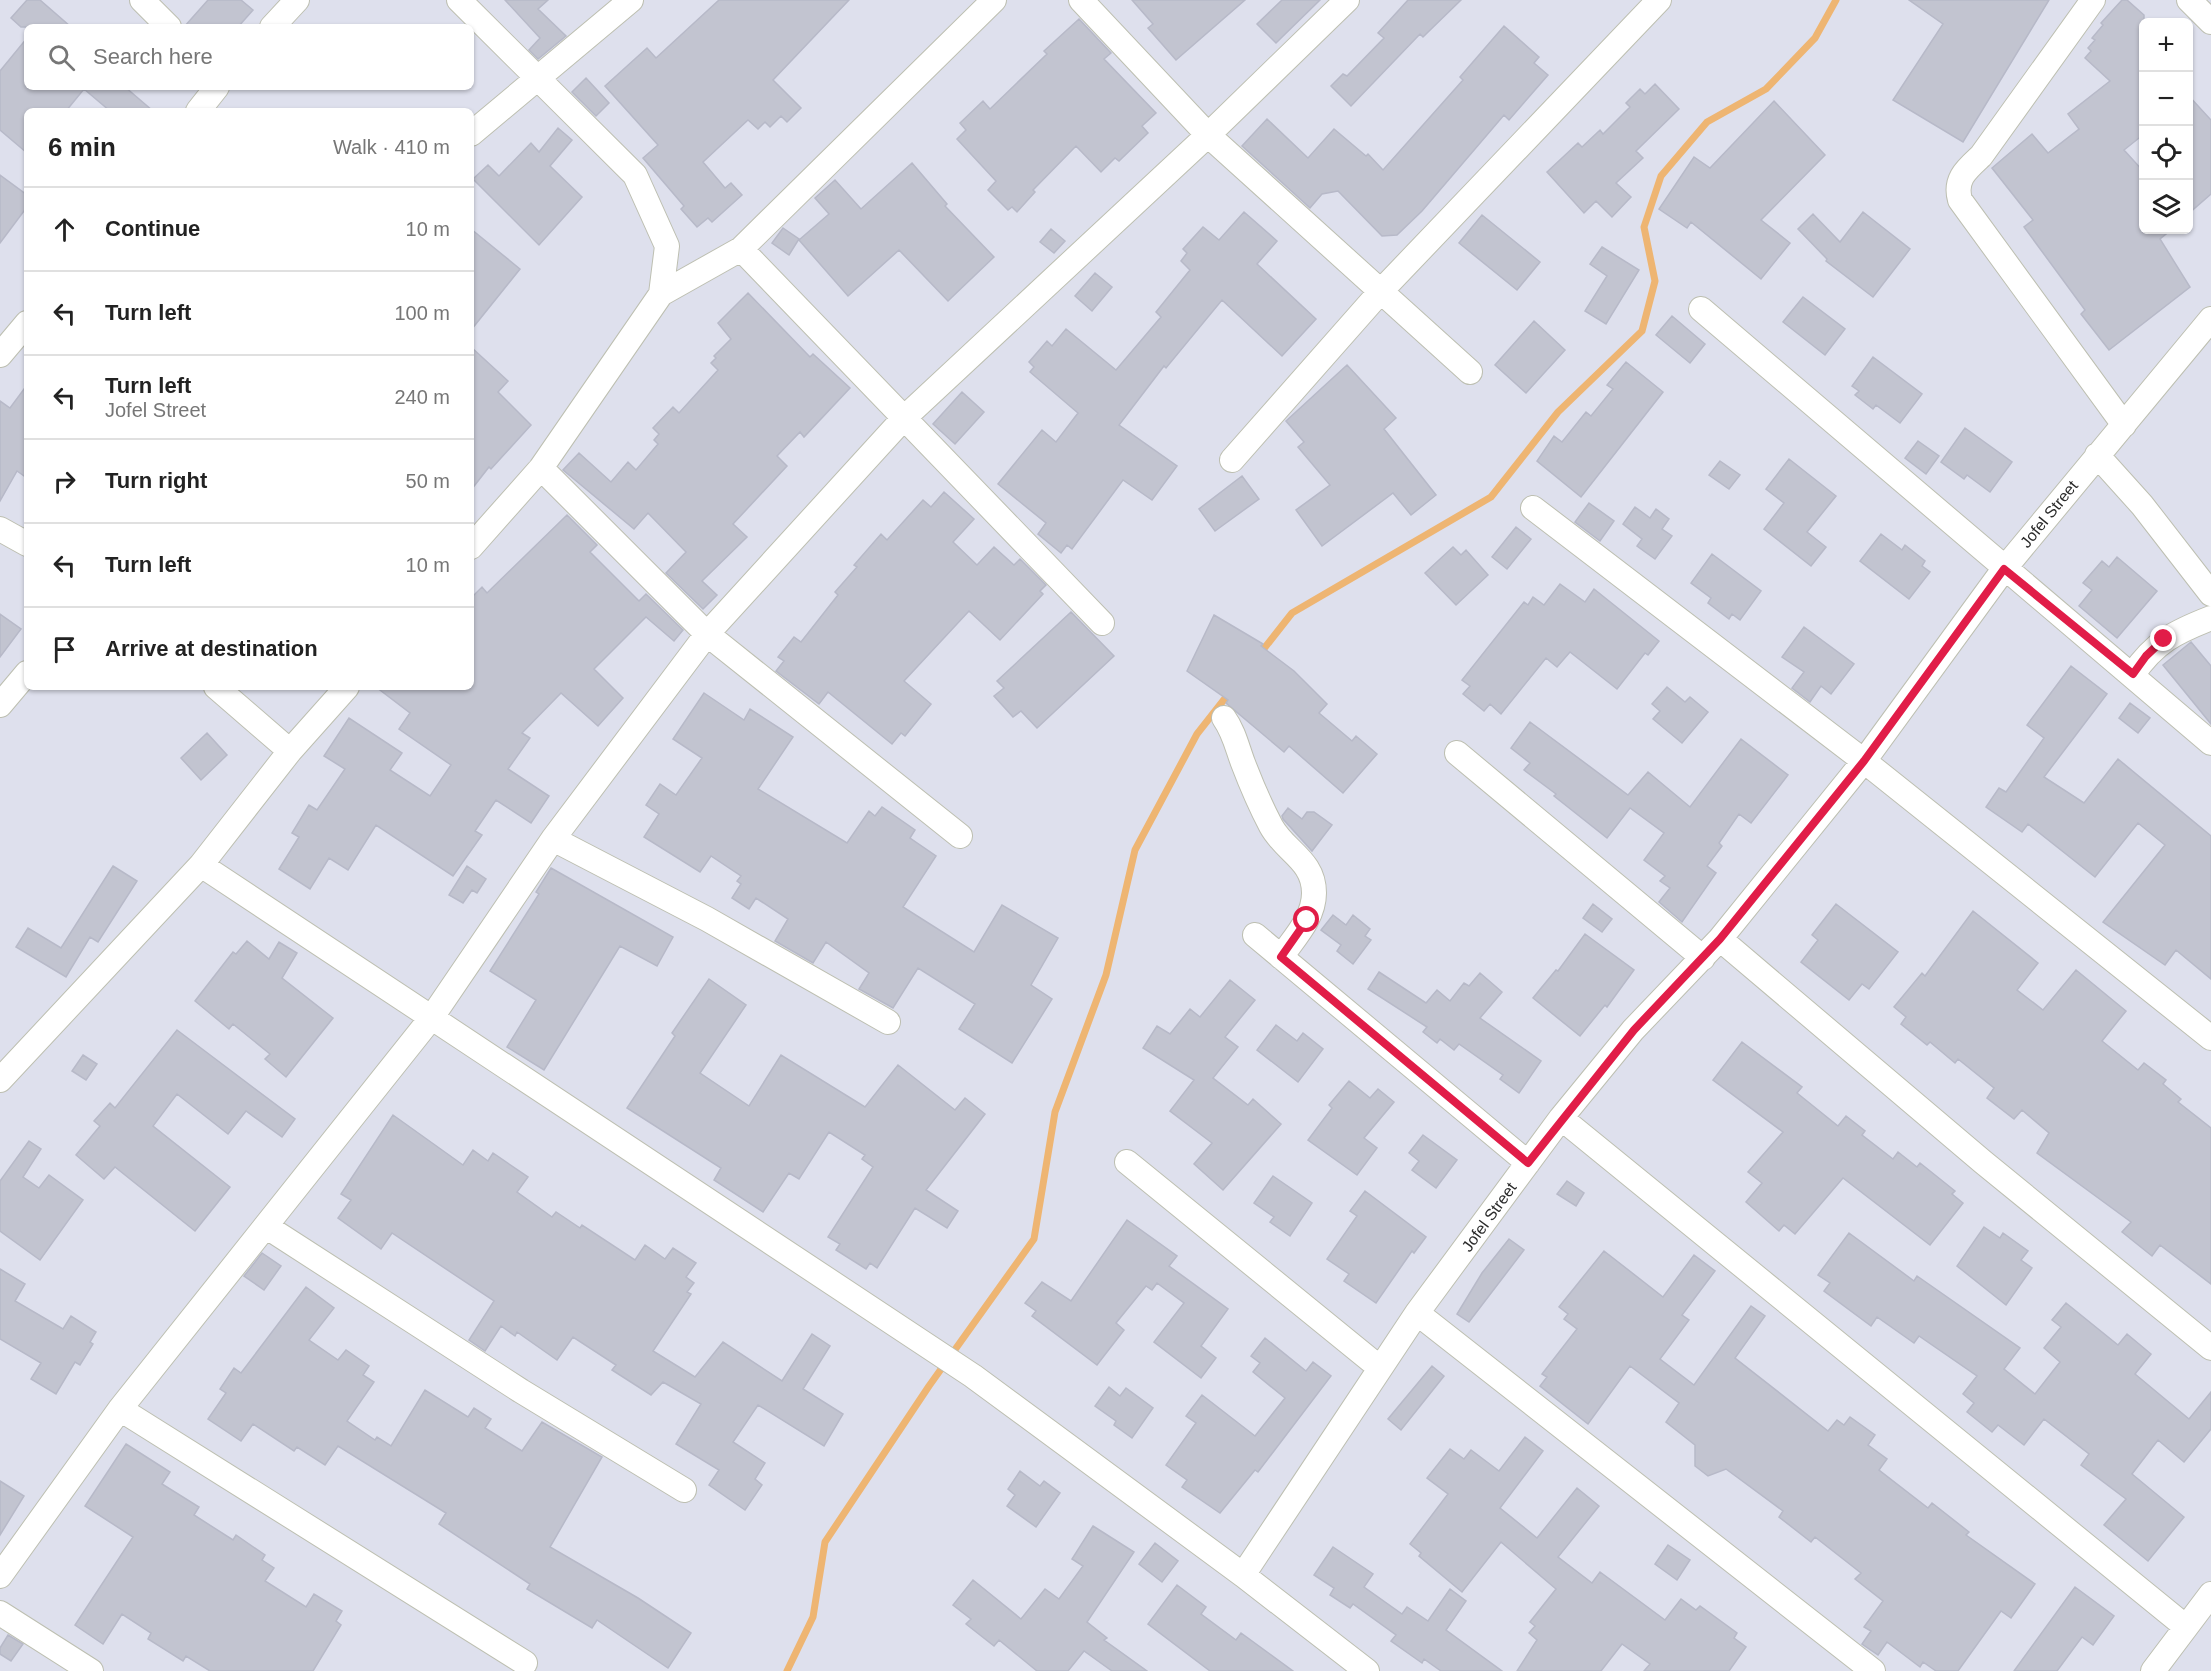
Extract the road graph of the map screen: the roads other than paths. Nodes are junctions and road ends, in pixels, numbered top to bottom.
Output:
1 (142, 0) edge
2 (297, 0) edge
3 (459, 0) edge
4 (631, 0) edge
5 (993, 0) edge
6 (1081, 0) edge
7 (1347, 0) edge
8 (1659, 0) edge
9 (2093, 0) edge
10 (2189, 0) edge
11 (2211, 22) edge
12 (166, 24) edge
13 (275, 24) edge
14 (538, 78) junction
15 (215, 90) edge
16 (200, 108) edge
17 (474, 131) edge
18 (1208, 135) junction
19 (741, 249) junction
20 (1382, 291) junction
21 (661, 294) junction
22 (1701, 309) dead end
23 (2211, 319) edge
24 (24, 327) edge
25 (0, 355) edge
26 (1470, 372) dead end
27 (903, 419) junction
28 (2124, 425) junction
29 (2097, 455) junction
30 (1232, 460) dead end
31 (541, 468) junction
32 (1533, 508) dead end
33 (0, 529) edge
34 (24, 542) edge
35 (474, 544) edge
36 (2004, 569) junction
37 (2211, 594) edge
38 (2211, 618) edge
39 (1102, 623) dead end
40 (707, 634) junction
41 (2133, 674) junction
42 (24, 677) edge
43 (219, 690) edge
44 (344, 690) edge
45 (0, 705) edge
46 (1224, 717) dead end
47 (2211, 743) edge
48 (290, 751) junction
49 (1457, 753) dead end
50 (1864, 761) junction
51 (960, 836) dead end
52 (553, 839) junction
53 (201, 865) junction
54 (1255, 935) dead end
55 (1720, 939) junction
56 (1281, 957) junction
57 (1703, 958) junction
58 (432, 1017) junction
59 (888, 1022) dead end
60 (2211, 1038) edge
61 (0, 1080) edge
62 (1561, 1118) junction
63 (1127, 1162) dead end
64 (1528, 1163) junction
65 (267, 1227) junction
66 (1417, 1313) junction
67 (2211, 1348) edge
68 (1380, 1368) junction
69 (120, 1408) junction
70 (684, 1490) dead end
71 (1243, 1575) junction
72 (0, 1576) edge
73 (2211, 1594) edge
74 (0, 1613) edge
75 (2186, 1627) junction
76 (525, 1663) dead end
77 (91, 1671) edge
78 (1367, 1671) edge
79 (1873, 1671) edge
80 (2153, 1671) edge

1 - 12 street
2 - 13 street
3 - 14 street
4 - 14 street
5 - 19 street
6 - 18 street
7 - 18 street
8 - 20 street
9 - 28 street
10 - 11 street
14 - 17 street
14 - 21 street
15 - 16 street
18 - 20 street
18 - 27 street
19 - 21 street
19 - 27 street
20 - 26 street
20 - 30 street
21 - 31 street
22 - 36 street
23 - 28 street, Jofel Street
24 - 25 street
27 - 39 street
27 - 40 street
28 - 29 street, Jofel Street
29 - 36 street, Jofel Street
29 - 37 street
31 - 35 street
31 - 40 street
32 - 50 street
33 - 34 street
36 - 41 street
36 - 50 street, Jofel Street
38 - 41 street
40 - 51 street
40 - 52 street
41 - 47 street
42 - 45 street
43 - 48 street
44 - 48 street
46 - 56 street
48 - 53 street
49 - 57 street
50 - 55 street, Jofel Street
50 - 60 street
52 - 58 street
52 - 59 street
53 - 58 street
53 - 61 street
54 - 56 street
55 - 57 street, Jofel Street
55 - 67 street
56 - 64 street
57 - 62 street, Jofel Street
58 - 65 street
58 - 71 street
62 - 64 street, Jofel Street
62 - 75 street
63 - 68 street
64 - 66 street, Jofel Street
65 - 69 street
65 - 70 street
66 - 68 street, Jofel Street
66 - 79 street
68 - 71 street, Jofel Street
69 - 72 street
69 - 76 street
71 - 78 street
73 - 75 street
74 - 77 street
75 - 80 street

